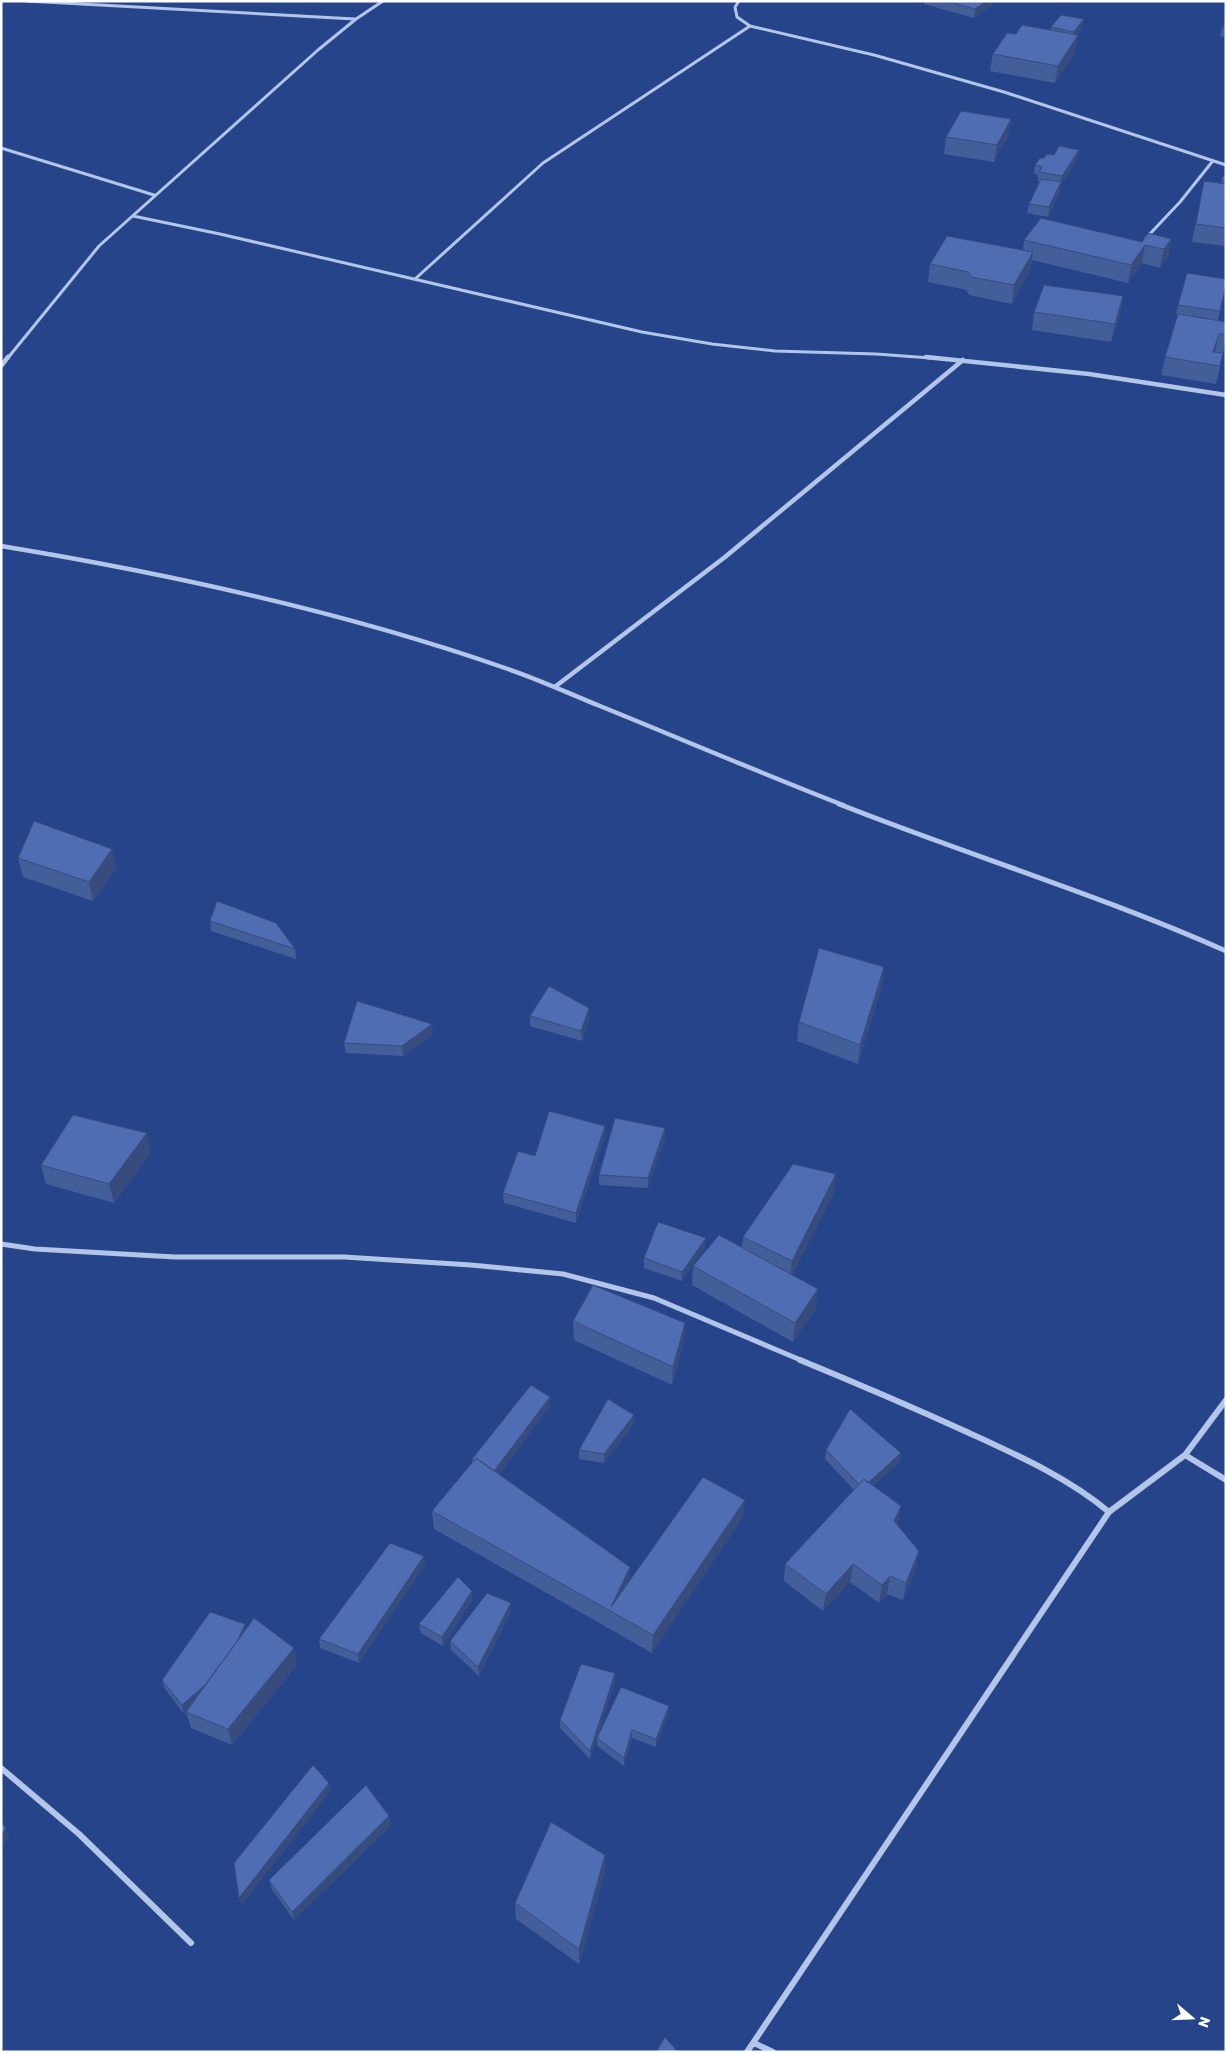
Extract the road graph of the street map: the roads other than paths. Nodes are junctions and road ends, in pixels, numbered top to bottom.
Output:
1 (26, 1) edge
2 (383, 1) edge
3 (738, 1) edge
4 (356, 19) junction
5 (750, 26) junction
6 (1, 148) edge
7 (1212, 162) junction
8 (1226, 165) edge
9 (154, 195) junction
10 (133, 216) junction
11 (1144, 240) edge
12 (415, 279) junction
13 (963, 360) junction
14 (1, 366) edge
15 (1226, 395) edge
16 (1, 546) edge
17 (556, 686) junction
18 (1226, 951) edge
19 (1, 1244) edge
20 (1226, 1400) edge
21 (1185, 1455) junction
22 (1226, 1480) edge
23 (1109, 1512) junction
24 (1, 1768) edge
25 (192, 1943) dead end
26 (754, 2043) junction
27 (748, 2052) edge
28 (773, 2052) edge

1 - 4 street
2 - 4 street
3 - 5 street
4 - 9 street
5 - 7 street
5 - 12 street
6 - 9 street
7 - 8 street
7 - 11 street
9 - 10 street
10 - 12 street
10 - 14 street
12 - 13 street
13 - 15 street
13 - 17 street
16 - 17 street
17 - 18 street
19 - 23 street
20 - 21 street
21 - 22 street
21 - 23 street
23 - 26 street
24 - 25 street
26 - 27 street
26 - 28 street

